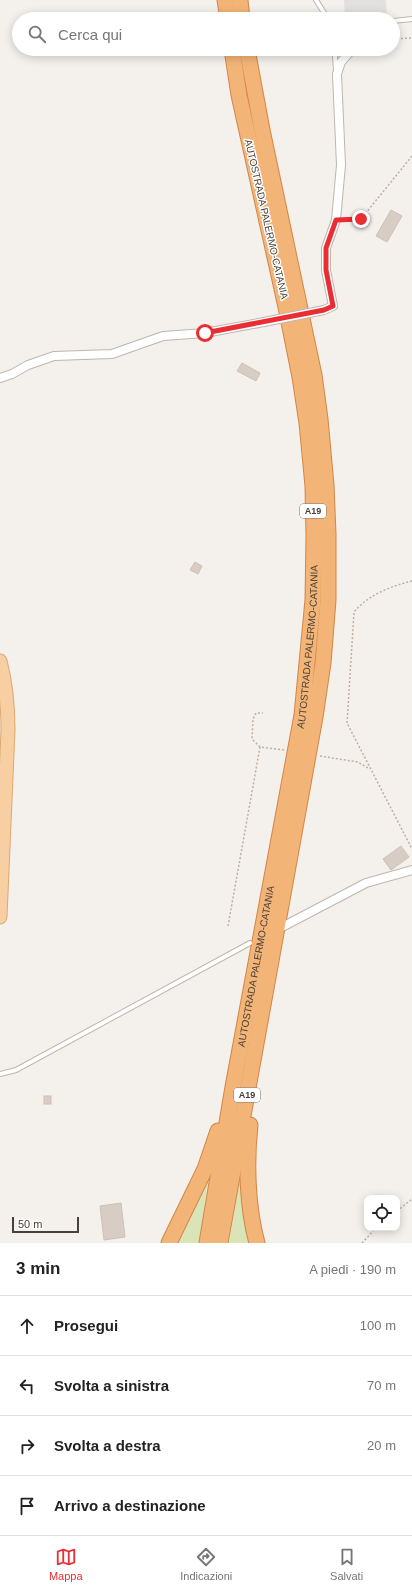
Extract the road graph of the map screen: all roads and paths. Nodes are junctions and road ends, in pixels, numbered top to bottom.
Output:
1 (225, 0) edge
2 (316, 0) edge
3 (227, 12) edge
4 (324, 12) edge
5 (412, 19) edge
6 (400, 20) edge
7 (412, 38) edge
8 (400, 39) edge
9 (231, 56) edge
10 (233, 56) edge
11 (249, 56) edge
12 (334, 56) edge
13 (346, 56) edge
14 (235, 70) junction
15 (336, 74) junction
16 (412, 156) edge
17 (336, 220) junction
18 (0, 378) edge
19 (412, 581) edge
20 (0, 661) edge
21 (263, 713) dead end
22 (260, 747) junction
23 (285, 750) dead end
24 (318, 756) dead end
25 (370, 769) junction
26 (412, 849) edge
27 (412, 870) edge
28 (0, 909) edge
29 (0, 917) edge
30 (228, 926) dead end
31 (284, 926) dead end
32 (250, 943) dead end
33 (274, 946) junction
34 (0, 1074) edge
35 (233, 1087) junction
36 (412, 1199) edge
37 (400, 1209) edge
38 (373, 1231) edge
39 (169, 1243) edge
40 (207, 1243) edge
41 (220, 1243) edge
42 (257, 1243) edge
43 (362, 1243) edge

1 - 3 highway
2 - 4 lane
5 - 6 lane
7 - 8 path
9 - 14 lane
10 - 14 highway, AUTOSTRADA PALERMO-CATANIA / A19
11 - 33 highway, AUTOSTRADA PALERMO-CATANIA / A19
12 - 15 lane
13 - 15 street
14 - 35 highway, AUTOSTRADA PALERMO-CATANIA / A19
15 - 17 street
16 - 17 path
17 - 18 street, bridge
19 - 25 path
20 - 28 main road
21 - 22 path
22 - 23 path
22 - 30 path
24 - 25 path
25 - 26 path
27 - 31 street
28 - 29 main road
32 - 34 lane
33 - 41 highway, AUTOSTRADA PALERMO-CATANIA / A19
33 - 42 highway
35 - 39 highway
35 - 40 highway, AUTOSTRADA PALERMO-CATANIA / A19
36 - 37 path
38 - 43 path

